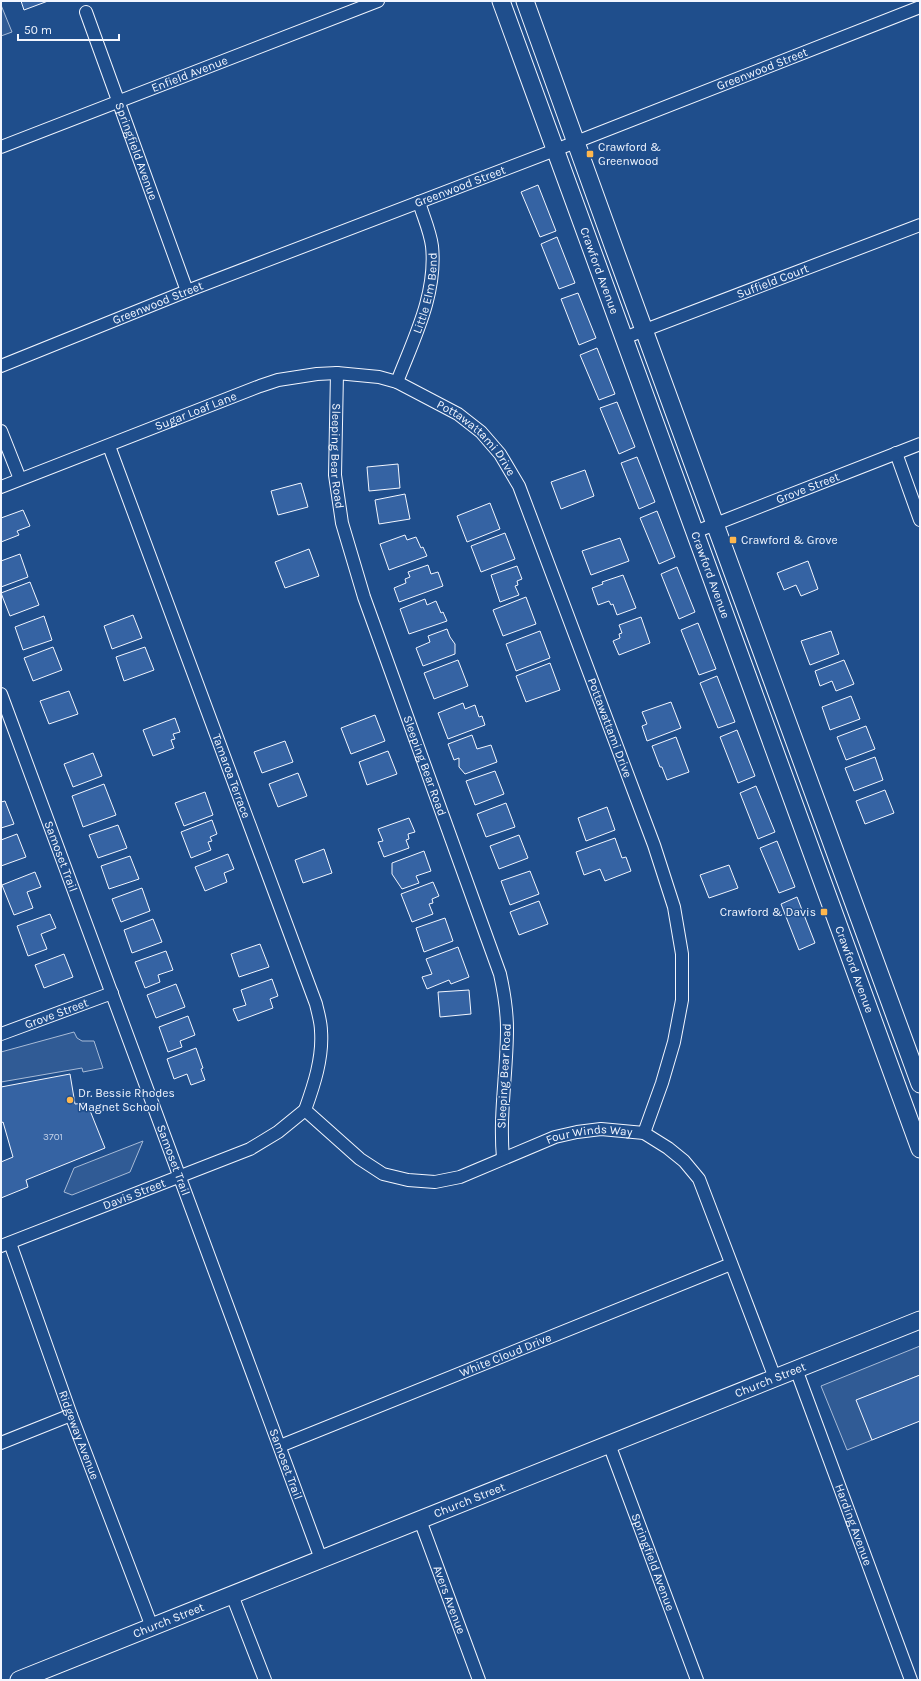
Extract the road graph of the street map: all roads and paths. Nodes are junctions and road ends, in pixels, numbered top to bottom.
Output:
1 (378, 1) edge
2 (501, 1) edge
3 (525, 1) edge
4 (920, 7) edge
5 (86, 12) dead end
6 (118, 102) junction
7 (576, 142) junction
8 (1, 147) edge
9 (555, 150) junction
10 (419, 202) junction
11 (920, 225) edge
12 (187, 291) junction
13 (644, 331) junction
14 (624, 338) junction
15 (1, 366) edge
16 (337, 373) junction
17 (397, 382) junction
18 (1, 431) edge
19 (920, 444) edge
20 (109, 446) junction
21 (896, 454) junction
22 (20, 479) junction
23 (1, 487) edge
24 (920, 520) edge
25 (715, 524) junction
26 (695, 532) junction
27 (1, 694) edge
28 (854, 905) junction
29 (834, 913) junction
30 (112, 993) junction
31 (1, 1034) edge
32 (920, 1084) edge
33 (305, 1110) junction
34 (644, 1133) junction
35 (920, 1149) edge
36 (503, 1158) junction
37 (179, 1177) junction
38 (5, 1244) edge
39 (731, 1264) junction
40 (920, 1320) edge
41 (796, 1370) junction
42 (775, 1378) junction
43 (71, 1414) junction
44 (1, 1443) edge
45 (609, 1444) junction
46 (280, 1446) junction
47 (420, 1520) junction
48 (321, 1559) junction
49 (232, 1595) junction
50 (152, 1627) junction
51 (48, 1675) edge
52 (19, 1680) edge
53 (264, 1680) edge
54 (479, 1680) edge
55 (697, 1680) edge
56 (911, 1680) edge

1 - 6 street, Enfield Avenue
2 - 9 main road, Crawford Avenue
3 - 7 main road, Crawford Avenue
4 - 7 street, Greenwood Street
5 - 6 street, Springfield Avenue
6 - 8 street, Enfield Avenue
6 - 12 street, Springfield Avenue
7 - 9 street, Greenwood Street
7 - 13 main road, Crawford Avenue
9 - 10 street, Greenwood Street
9 - 14 main road, Crawford Avenue
10 - 12 street, Greenwood Street
10 - 17 street, Little Elm Bend
11 - 13 street, Suffield Court
12 - 15 street, Greenwood Street
13 - 14 street, Suffield Court
13 - 25 main road, Crawford Avenue
14 - 26 main road, Crawford Avenue
16 - 17 street, Sugar Loaf Lane
16 - 20 street, Sugar Loaf Lane
16 - 36 street, Sleeping Bear Road
17 - 34 street, Pottawattami Drive
18 - 22 street
19 - 21 street, Grove Street
20 - 22 street, Sugar Loaf Lane
20 - 33 street, Tamaroa Terrace
21 - 24 street
21 - 25 street, Grove Street
22 - 23 street, Sugar Loaf Lane
25 - 26 street, Grove Street
25 - 28 main road, Crawford Avenue
26 - 29 main road, Crawford Avenue
27 - 30 street, Samoset Trail
28 - 29 street
28 - 32 main road, Crawford Avenue
29 - 35 main road, Crawford Avenue
30 - 31 street, Grove Street
30 - 37 street, Samoset Trail
33 - 36 street, Four Winds Way
33 - 37 street, Davis Street
34 - 36 street, Four Winds Way
34 - 39 street, Four Winds Way
37 - 38 street, Davis Street
37 - 46 street, Samoset Trail
38 - 43 street, Ridgeway Avenue
39 - 42 street, Four Winds Way
39 - 46 street, White Cloud Drive
40 - 41 main road, Church Street
41 - 42 main road, Church Street
41 - 56 street, Harding Avenue
42 - 45 main road, Church Street
43 - 44 street
43 - 50 street, Ridgeway Avenue
45 - 47 main road, Church Street
45 - 55 street, Springfield Avenue
46 - 48 street, Samoset Trail
47 - 48 main road, Church Street
47 - 54 street, Avers Avenue
48 - 49 main road, Church Street
49 - 50 main road, Church Street
49 - 53 street
50 - 51 main road, Church Street
51 - 52 main road, Church Street

